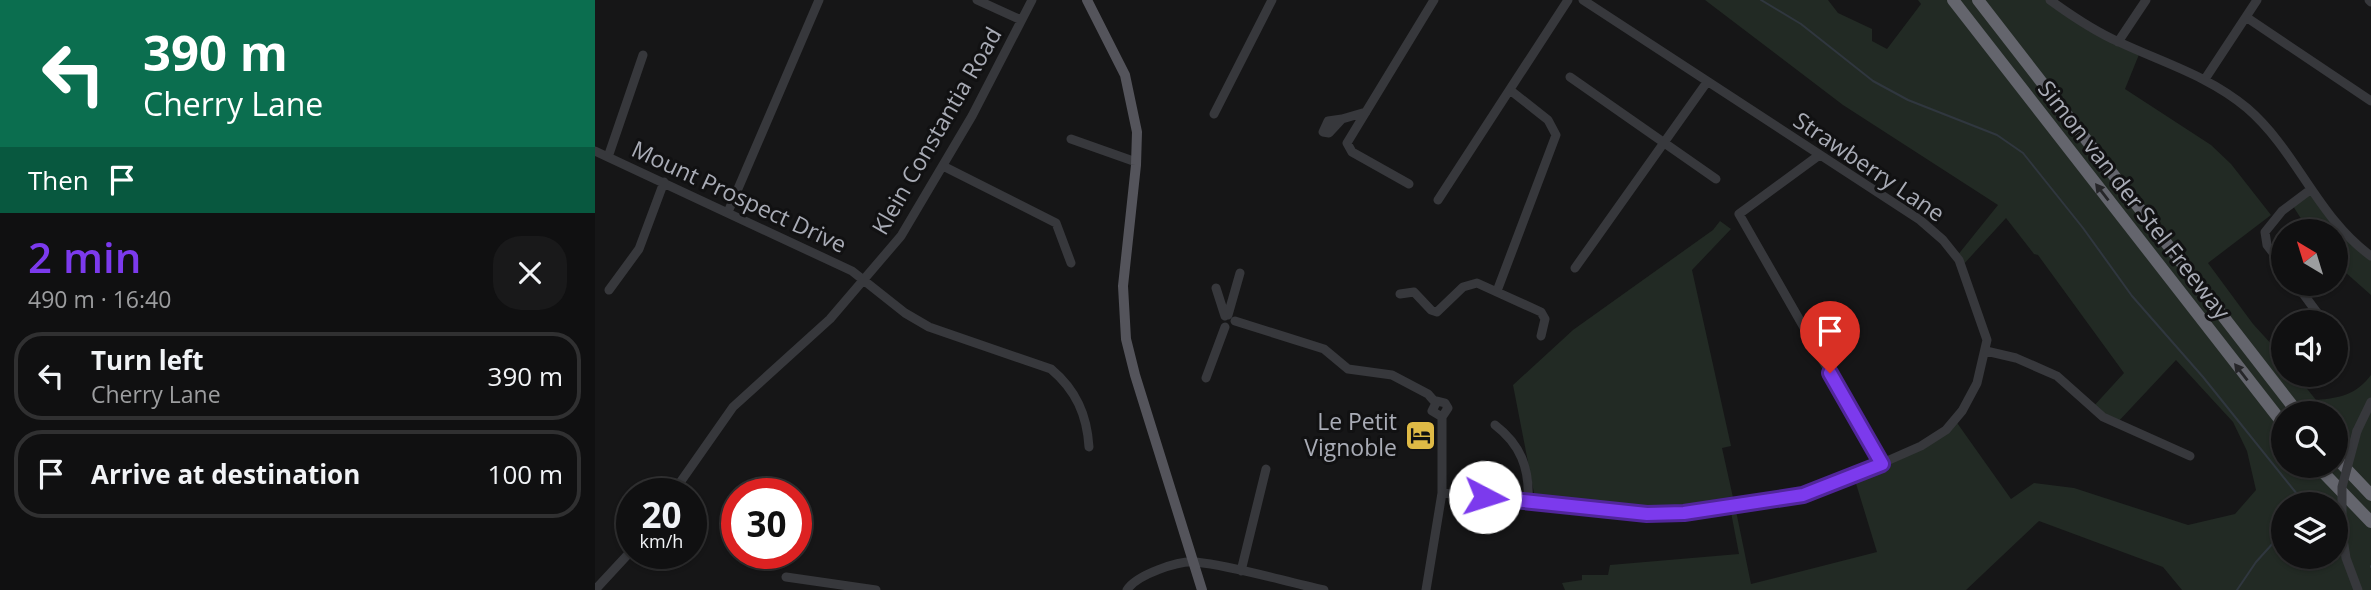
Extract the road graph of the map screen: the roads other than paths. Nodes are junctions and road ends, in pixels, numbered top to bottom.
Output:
1 (820, 0) edge
2 (977, 0) edge
3 (1033, 0) edge
4 (1087, 0) edge
5 (1272, 0) edge
6 (1434, 0) edge
7 (1567, 0) edge
8 (1583, 0) edge
9 (1953, 0) edge
10 (1978, 0) edge
11 (1984, 0) edge
12 (2050, 0) edge
13 (2146, 0) edge
14 (2257, 0) edge
15 (2246, 17) junction
16 (1021, 20) junction
17 (2001, 29) junction
18 (2118, 42) junction
19 (643, 55) dead end
20 (1570, 77) dead end
21 (2205, 79) junction
22 (1707, 82) junction
23 (1510, 90) junction
24 (2371, 101) edge
25 (1366, 112) junction
26 (1214, 114) dead end
27 (1342, 119) dead end
28 (1071, 139) dead end
29 (1663, 144) junction
30 (595, 151) edge
31 (1818, 156) junction
32 (608, 157) junction
33 (1136, 162) junction
34 (943, 166) junction
35 (1716, 179) dead end
36 (664, 182) junction
37 (1409, 184) dead end
38 (2310, 190) junction
39 (1439, 200) dead end
40 (728, 212) junction
41 (2276, 219) edge
42 (2271, 225) edge
43 (2271, 250) edge
44 (2371, 256) edge
45 (1071, 263) dead end
46 (1575, 268) dead end
47 (1240, 273) dead end
48 (866, 281) junction
49 (1216, 288) dead end
50 (609, 290) dead end
51 (1497, 291) junction
52 (1400, 294) dead end
53 (2304, 296) edge
54 (2315, 310) edge
55 (1229, 318) junction
56 (1541, 336) dead end
57 (1986, 351) junction
58 (1206, 378) dead end
59 (2289, 401) edge
60 (2371, 402) edge
61 (2271, 408) edge
62 (1495, 425) dead end
63 (1089, 447) dead end
64 (2190, 456) dead end
65 (1882, 464) junction
66 (1266, 469) dead end
67 (2348, 470) edge
68 (683, 478) edge
69 (2329, 478) edge
70 (1442, 493) junction
71 (2371, 495) edge
72 (1528, 500) junction
73 (2371, 522) edge
74 (1193, 562) junction
75 (616, 567) edge
76 (1241, 571) junction
77 (786, 577) dead end
78 (595, 590) edge
79 (876, 590) edge
80 (1128, 590) edge
81 (1202, 590) edge
82 (1324, 590) edge
83 (1426, 590) edge
84 (2358, 590) edge

1 - 40 street
2 - 16 street
3 - 16 street, Klein Constantia Road
4 - 33 main road
5 - 26 street
6 - 25 street
7 - 23 street
8 - 22 street, Strawberry Lane
61 -> 9 highway, Simon van der Stel Freeway
10 - 17 highway, Simon van der Stel Freeway
11 - 17 highway
12 - 18 street
13 - 18 street
14 - 15 street
15 - 21 street
15 - 24 street
16 - 34 street, Klein Constantia Road
17 - 59 highway, Simon van der Stel Freeway
18 - 21 street
19 - 32 street
20 - 29 street
21 - 38 street
22 - 29 street
22 - 31 street, Strawberry Lane
23 - 39 street
23 - 51 street
25 - 27 street
25 - 37 street
28 - 33 street
29 - 35 street
29 - 46 street
30 - 32 street, Mount Prospect Drive
31 - 57 street, Strawberry Lane
31 - 65 street
32 - 36 street, Mount Prospect Drive
33 - 74 main road
34 - 45 street
34 - 48 street, Klein Constantia Road
36 - 40 street, Mount Prospect Drive
36 - 50 street
38 - 41 street
38 - 44 street
40 - 48 street, Mount Prospect Drive
42 - 43 street
47 - 55 street
48 - 63 street, Mount Prospect Drive
48 - 68 street, Klein Constantia Road
49 - 55 street
51 - 52 street
51 - 56 street
53 - 54 street
55 - 58 street
55 - 70 street
57 - 64 street
57 - 65 street, Strawberry Lane
60 - 84 street, bridge
62 - 72 street
65 - 72 street, Strawberry Lane
66 - 76 street
67 - 71 highway
69 - 73 highway
70 - 72 street, Strawberry Lane
70 - 83 street
74 - 76 street
74 - 80 street
74 - 81 main road
75 - 78 street
76 - 82 street
77 - 79 street

